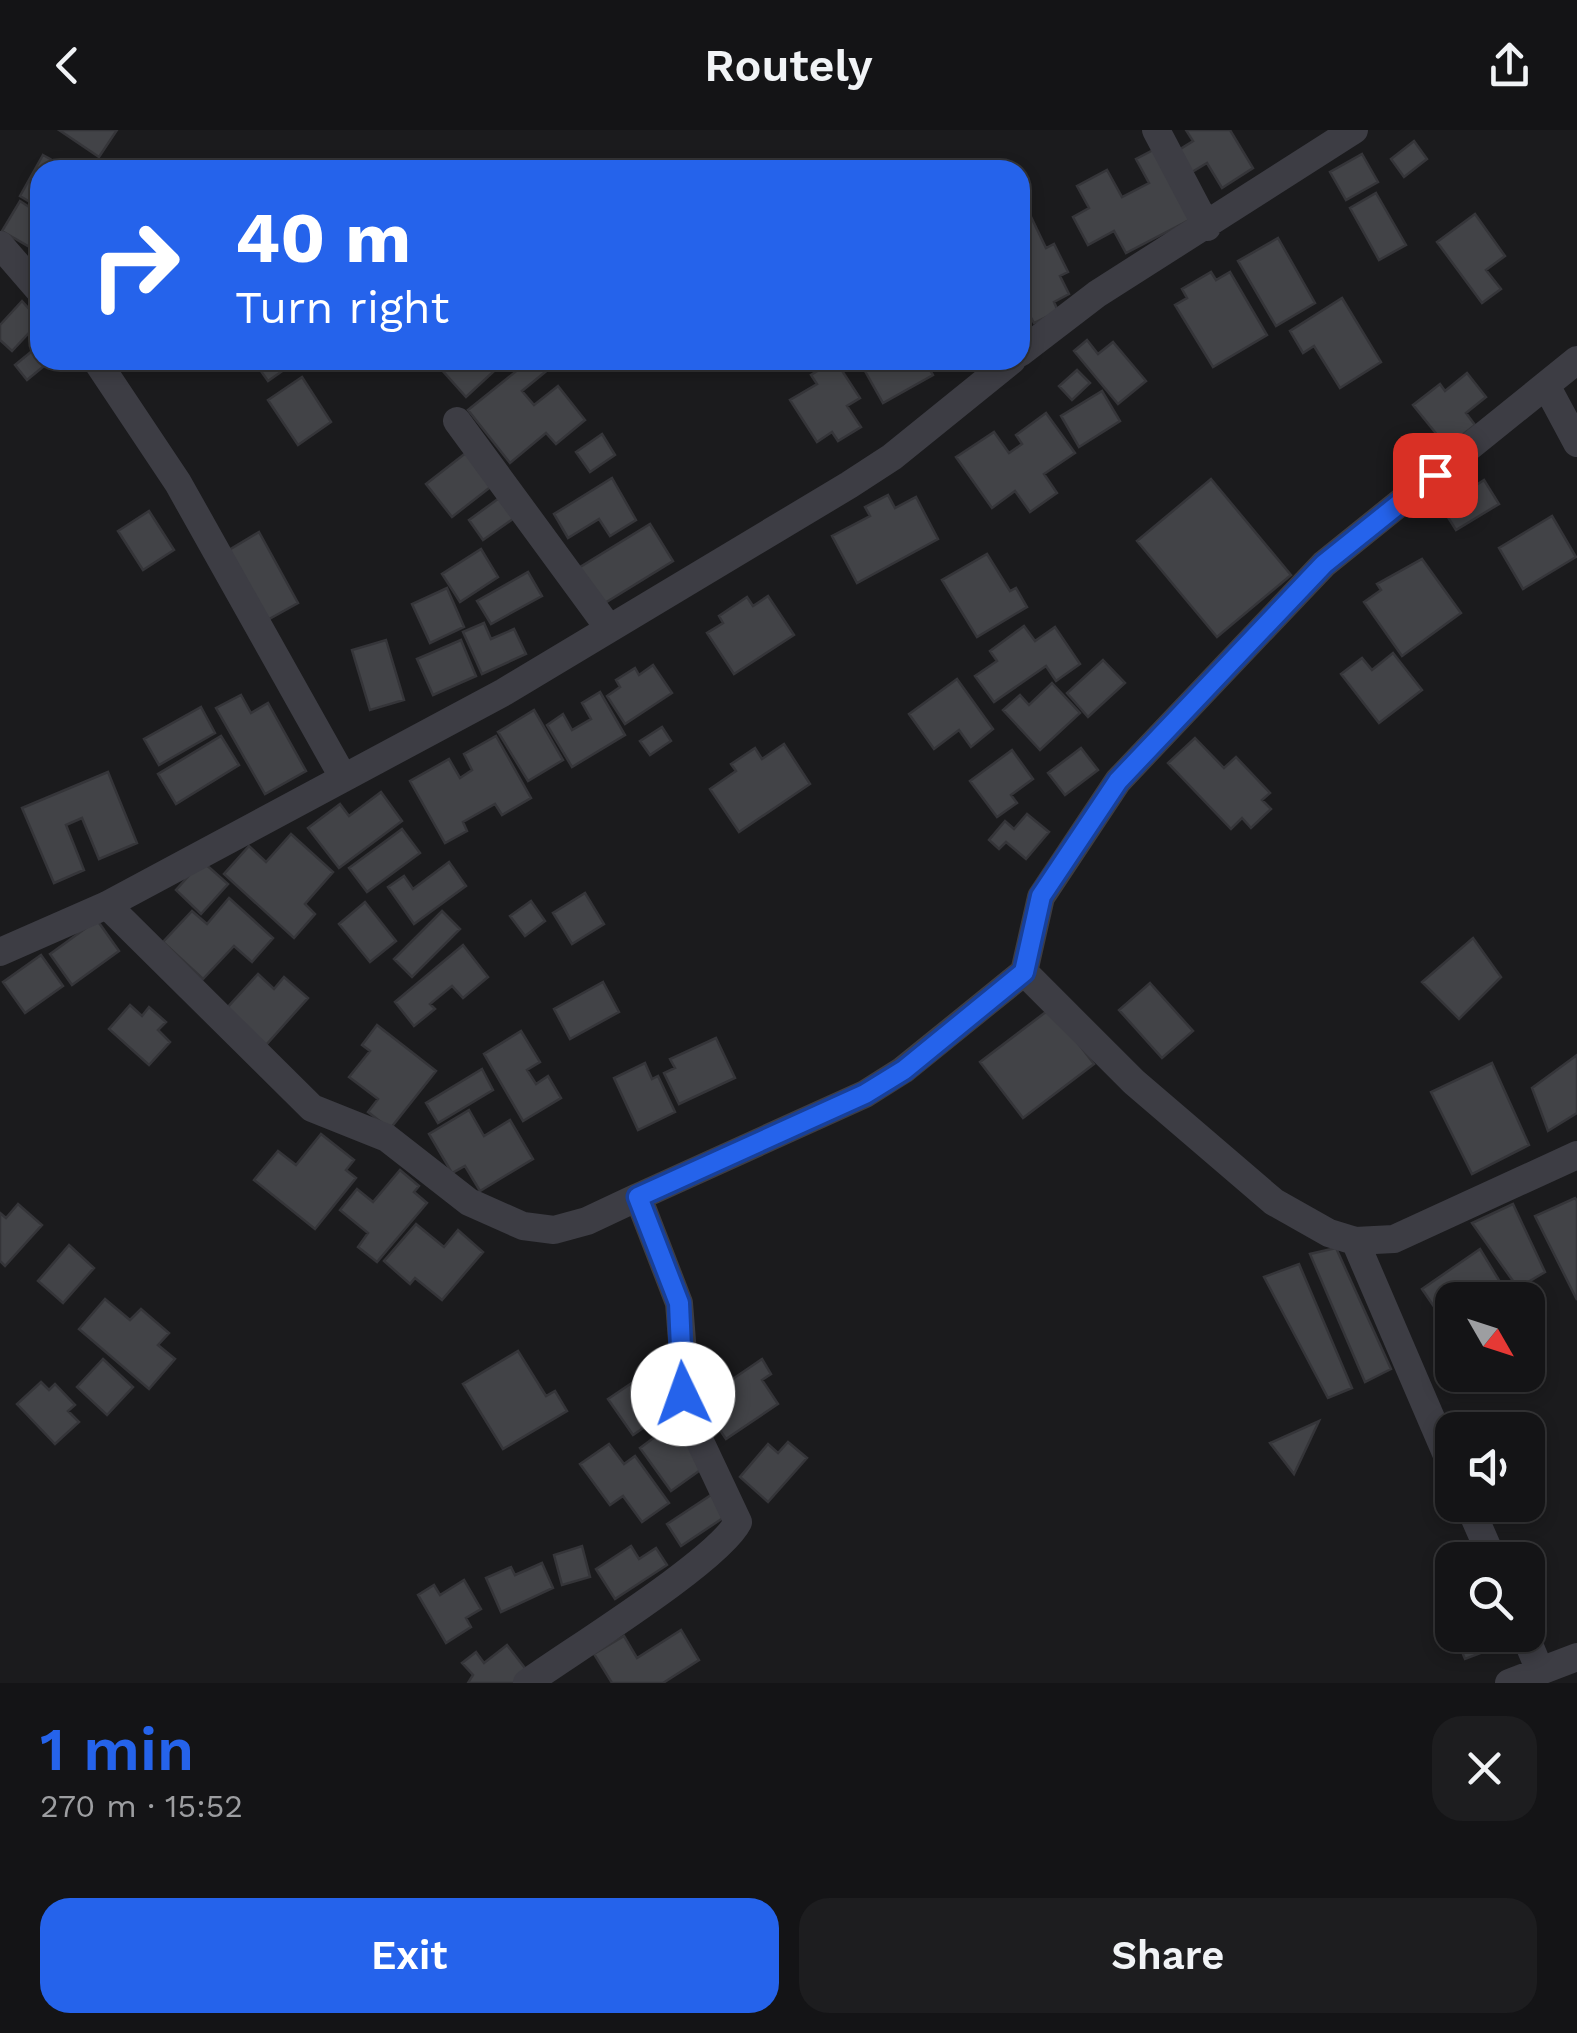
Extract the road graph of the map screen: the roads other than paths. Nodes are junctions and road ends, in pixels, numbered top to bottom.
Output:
1 (1156, 130) edge
2 (1354, 130) edge
3 (1207, 226) junction
4 (0, 245) edge
5 (30, 280) edge
6 (1030, 345) edge
7 (1577, 360) edge
8 (103, 370) edge
9 (1000, 370) edge
10 (1546, 387) junction
11 (457, 420) dead end
12 (1577, 442) edge
13 (608, 627) junction
14 (343, 777) junction
15 (107, 906) junction
16 (0, 952) edge
17 (1024, 972) junction
18 (1577, 1155) edge
19 (638, 1197) junction
20 (1355, 1242) junction
21 (1435, 1428) edge
22 (1532, 1652) edge
23 (1577, 1657) edge
24 (1540, 1671) junction
25 (527, 1683) edge
26 (1509, 1683) edge

1 - 3 street
2 - 3 street
3 - 6 street
4 - 5 street
7 - 10 street
8 - 14 street
9 - 13 street
10 - 12 street
10 - 17 street
11 - 13 street
13 - 14 street
14 - 15 street
15 - 16 street
15 - 19 street
17 - 19 street
17 - 20 street
18 - 20 street
19 - 25 street
20 - 21 street
22 - 24 street
23 - 24 street
24 - 26 street

